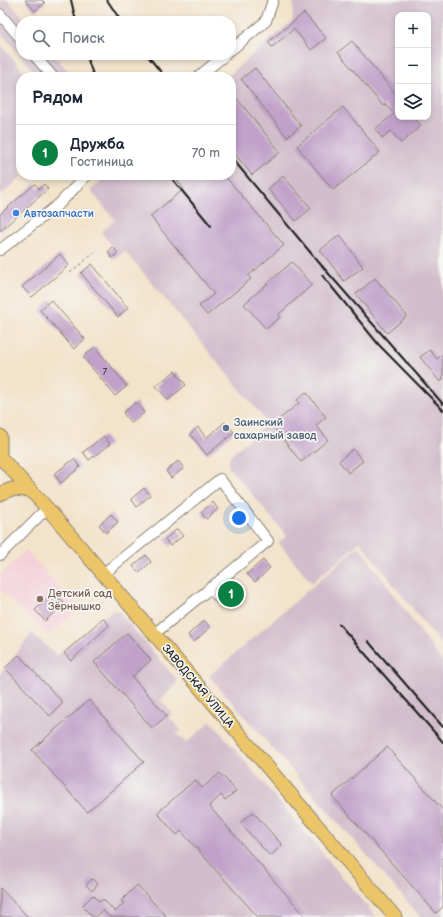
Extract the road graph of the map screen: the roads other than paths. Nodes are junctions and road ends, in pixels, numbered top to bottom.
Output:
1 (273, 0) edge
2 (0, 14) edge
3 (16, 33) edge
4 (236, 46) edge
5 (38, 60) edge
6 (219, 60) edge
7 (49, 72) edge
8 (204, 72) edge
9 (82, 180) edge
10 (0, 250) edge
11 (0, 436) edge
12 (0, 458) edge
13 (29, 490) junction
14 (0, 494) edge
15 (47, 508) junction
16 (0, 554) edge
17 (103, 574) junction
18 (209, 588) junction
19 (225, 603) dead end
20 (154, 634) junction
21 (395, 917) edge

1 - 4 street
2 - 3 street
5 - 7 street
6 - 8 street
9 - 10 street
11 - 12 main road
12 - 13 main road, ЗАВОДСКАЯ УЛИЦА
13 - 14 main road
13 - 15 main road, ЗАВОДСКАЯ УЛИЦА
15 - 16 street
15 - 17 main road, ЗАВОДСКАЯ УЛИЦА
17 - 18 street
17 - 20 main road, ЗАВОДСКАЯ УЛИЦА
18 - 19 street
18 - 20 street
20 - 21 main road, ЗАВОДСКАЯ УЛИЦА

